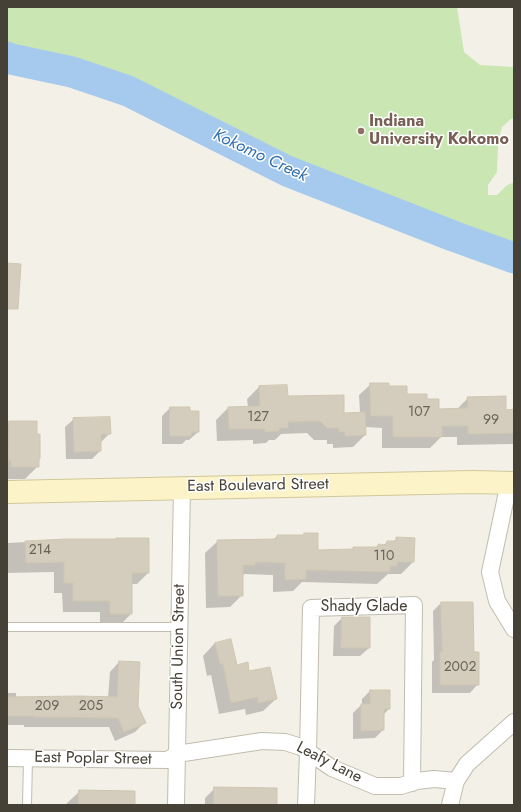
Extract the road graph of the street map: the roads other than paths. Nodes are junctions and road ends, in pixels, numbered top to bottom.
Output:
1 (512, 483) edge
2 (182, 488) junction
3 (7, 492) edge
4 (7, 626) edge
5 (179, 627) junction
6 (514, 629) edge
7 (514, 722) edge
8 (308, 752) junction
9 (177, 754) junction
10 (7, 758) edge
11 (28, 758) junction
12 (456, 782) junction
13 (412, 783) junction
14 (27, 805) edge
15 (176, 805) edge
16 (306, 805) edge
17 (450, 805) edge

1 - 2 main road, East Boulevard Street
1 - 6 street
2 - 3 main road, East Boulevard Street
2 - 5 street, South Union Street
4 - 5 lane
5 - 9 street, South Union Street
7 - 12 street
8 - 9 street, Leafy Lane
8 - 13 street, Leafy Lane
8 - 13 street, Shady Glade
8 - 16 street, Shady Glade
9 - 11 street, East Poplar Street
9 - 15 street, South Union Street
10 - 11 street, East Poplar Street
11 - 14 lane
12 - 13 street, Leafy Lane
12 - 17 street

